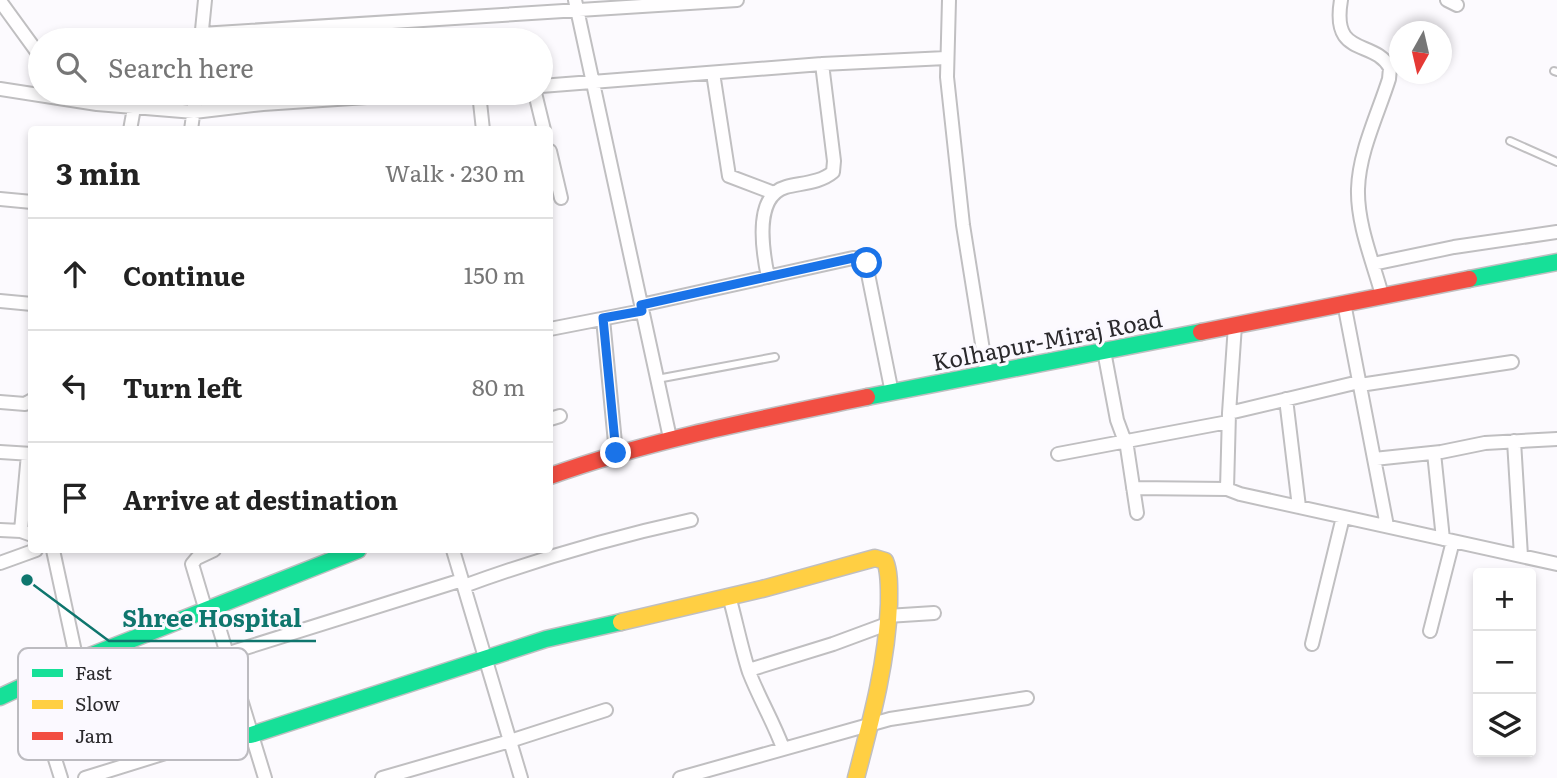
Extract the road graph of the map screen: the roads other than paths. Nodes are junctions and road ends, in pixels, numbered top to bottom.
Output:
1 (205, 0) edge
2 (737, 0) edge
3 (949, 0) edge
4 (1341, 0) edge
5 (0, 1) edge
6 (577, 6) edge
7 (202, 28) edge
8 (310, 28) edge
9 (28, 40) edge
10 (946, 58) junction
11 (822, 64) junction
12 (713, 73) junction
13 (593, 83) junction
14 (553, 85) edge
15 (0, 89) edge
16 (28, 92) edge
17 (122, 105) edge
18 (195, 105) edge
19 (254, 105) edge
20 (481, 105) edge
21 (538, 105) edge
22 (134, 107) junction
23 (194, 112) junction
24 (131, 126) edge
25 (192, 126) edge
26 (483, 126) edge
27 (543, 126) edge
28 (1510, 141) dead end
29 (1557, 162) edge
30 (553, 164) edge
31 (774, 193) junction
32 (561, 198) dead end
33 (0, 199) edge
34 (28, 202) edge
35 (1557, 232) edge
36 (1557, 262) edge
37 (1373, 264) junction
38 (768, 277) junction
39 (1382, 295) junction
40 (0, 301) edge
41 (1343, 303) junction
42 (28, 304) edge
43 (641, 308) junction
44 (603, 318) junction
45 (1235, 325) junction
46 (553, 328) edge
47 (1104, 351) junction
48 (775, 357) dead end
49 (1512, 362) dead end
50 (987, 375) junction
51 (657, 379) junction
52 (1359, 384) junction
53 (892, 393) junction
54 (1286, 399) junction
55 (0, 402) edge
56 (28, 402) edge
57 (1228, 417) junction
58 (670, 438) junction
59 (1557, 439) edge
60 (1514, 441) junction
61 (1125, 442) junction
62 (0, 452) edge
63 (616, 453) junction
64 (1434, 453) junction
65 (28, 454) edge
66 (1058, 454) dead end
67 (1374, 459) junction
68 (553, 475) edge
69 (1133, 488) junction
70 (1227, 489) junction
71 (28, 494) edge
72 (1299, 507) junction
73 (1137, 513) dead end
74 (1343, 517) junction
75 (691, 520) dead end
76 (1387, 526) junction
77 (0, 530) edge
78 (26, 533) edge
79 (1448, 540) junction
80 (28, 553) edge
81 (54, 553) edge
82 (208, 553) edge
83 (350, 553) edge
84 (454, 553) edge
85 (1521, 556) junction
86 (0, 563) edge
87 (1557, 564) edge
88 (463, 583) junction
89 (729, 596) junction
90 (209, 609) junction
91 (934, 613) dead end
92 (887, 620) junction
93 (1430, 631) dead end
94 (1312, 644) dead end
95 (74, 648) edge
96 (110, 648) edge
97 (224, 648) edge
98 (246, 648) edge
99 (486, 659) junction
100 (749, 670) junction
101 (18, 689) edge
102 (0, 697) edge
103 (1027, 698) dead end
104 (606, 710) dead end
105 (870, 724) junction
106 (248, 725) edge
107 (250, 731) junction
108 (510, 741) junction
109 (783, 748) junction
110 (55, 760) edge
111 (148, 760) edge
112 (61, 778) edge
113 (85, 778) edge
114 (265, 778) edge
115 (382, 778) edge
116 (522, 778) edge
117 (680, 778) edge
118 (856, 778) edge

1 - 7 street
2 - 6 street
3 - 10 street
4 - 37 street
5 - 9 street
6 - 8 street
6 - 13 street
10 - 11 street
10 - 50 street
11 - 12 street
11 - 31 street
12 - 13 street
12 - 31 street
13 - 14 street
13 - 43 street
15 - 16 street
17 - 22 street
18 - 23 street
19 - 23 street
20 - 26 street
21 - 27 street
22 - 23 street
22 - 24 street
23 - 25 street
28 - 29 lane
30 - 32 street
31 - 38 street
33 - 34 street
35 - 37 street
36 - 39 main road, Kolhapur-Miraj Road
37 - 39 street
38 - 43 street
38 - 53 street
39 - 41 main road, Kolhapur-Miraj Road
40 - 42 street
41 - 45 main road, Kolhapur-Miraj Road
41 - 52 street
43 - 44 street
43 - 51 street
44 - 46 street
44 - 63 street
45 - 47 main road, Kolhapur-Miraj Road
45 - 57 street
47 - 50 main road, Kolhapur-Miraj Road
47 - 61 street
48 - 51 lane
49 - 52 street
50 - 53 main road, Kolhapur-Miraj Road
51 - 58 street
52 - 54 street
52 - 67 street
53 - 58 main road, Kolhapur-Miraj Road
54 - 57 street
54 - 72 street
55 - 56 street
57 - 61 street
57 - 70 street
58 - 63 main road, Kolhapur-Miraj Road
59 - 60 street
60 - 64 street
60 - 85 street
61 - 66 street
61 - 69 street
62 - 65 street
63 - 68 main road, Kolhapur-Miraj Road
64 - 67 street
64 - 79 street
67 - 76 street
69 - 70 street
69 - 73 street
70 - 72 street
71 - 78 street
72 - 74 street
74 - 76 street
74 - 94 street
75 - 88 street
76 - 79 street
77 - 78 street
79 - 85 street
79 - 93 street
80 - 86 street
81 - 95 street
82 - 90 street
83 - 90 main road
84 - 88 street
85 - 87 street
88 - 98 street
88 - 99 street
89 - 92 main road
89 - 99 main road
89 - 100 street
90 - 96 main road
90 - 97 street
91 - 92 street
92 - 100 street
92 - 105 main road
99 - 107 main road
99 - 108 street
100 - 109 street
101 - 102 main road
103 - 105 street
104 - 108 street
105 - 109 street
105 - 118 main road
106 - 107 street
107 - 114 street
108 - 115 street
108 - 116 street
109 - 117 street
110 - 112 street
111 - 113 street

